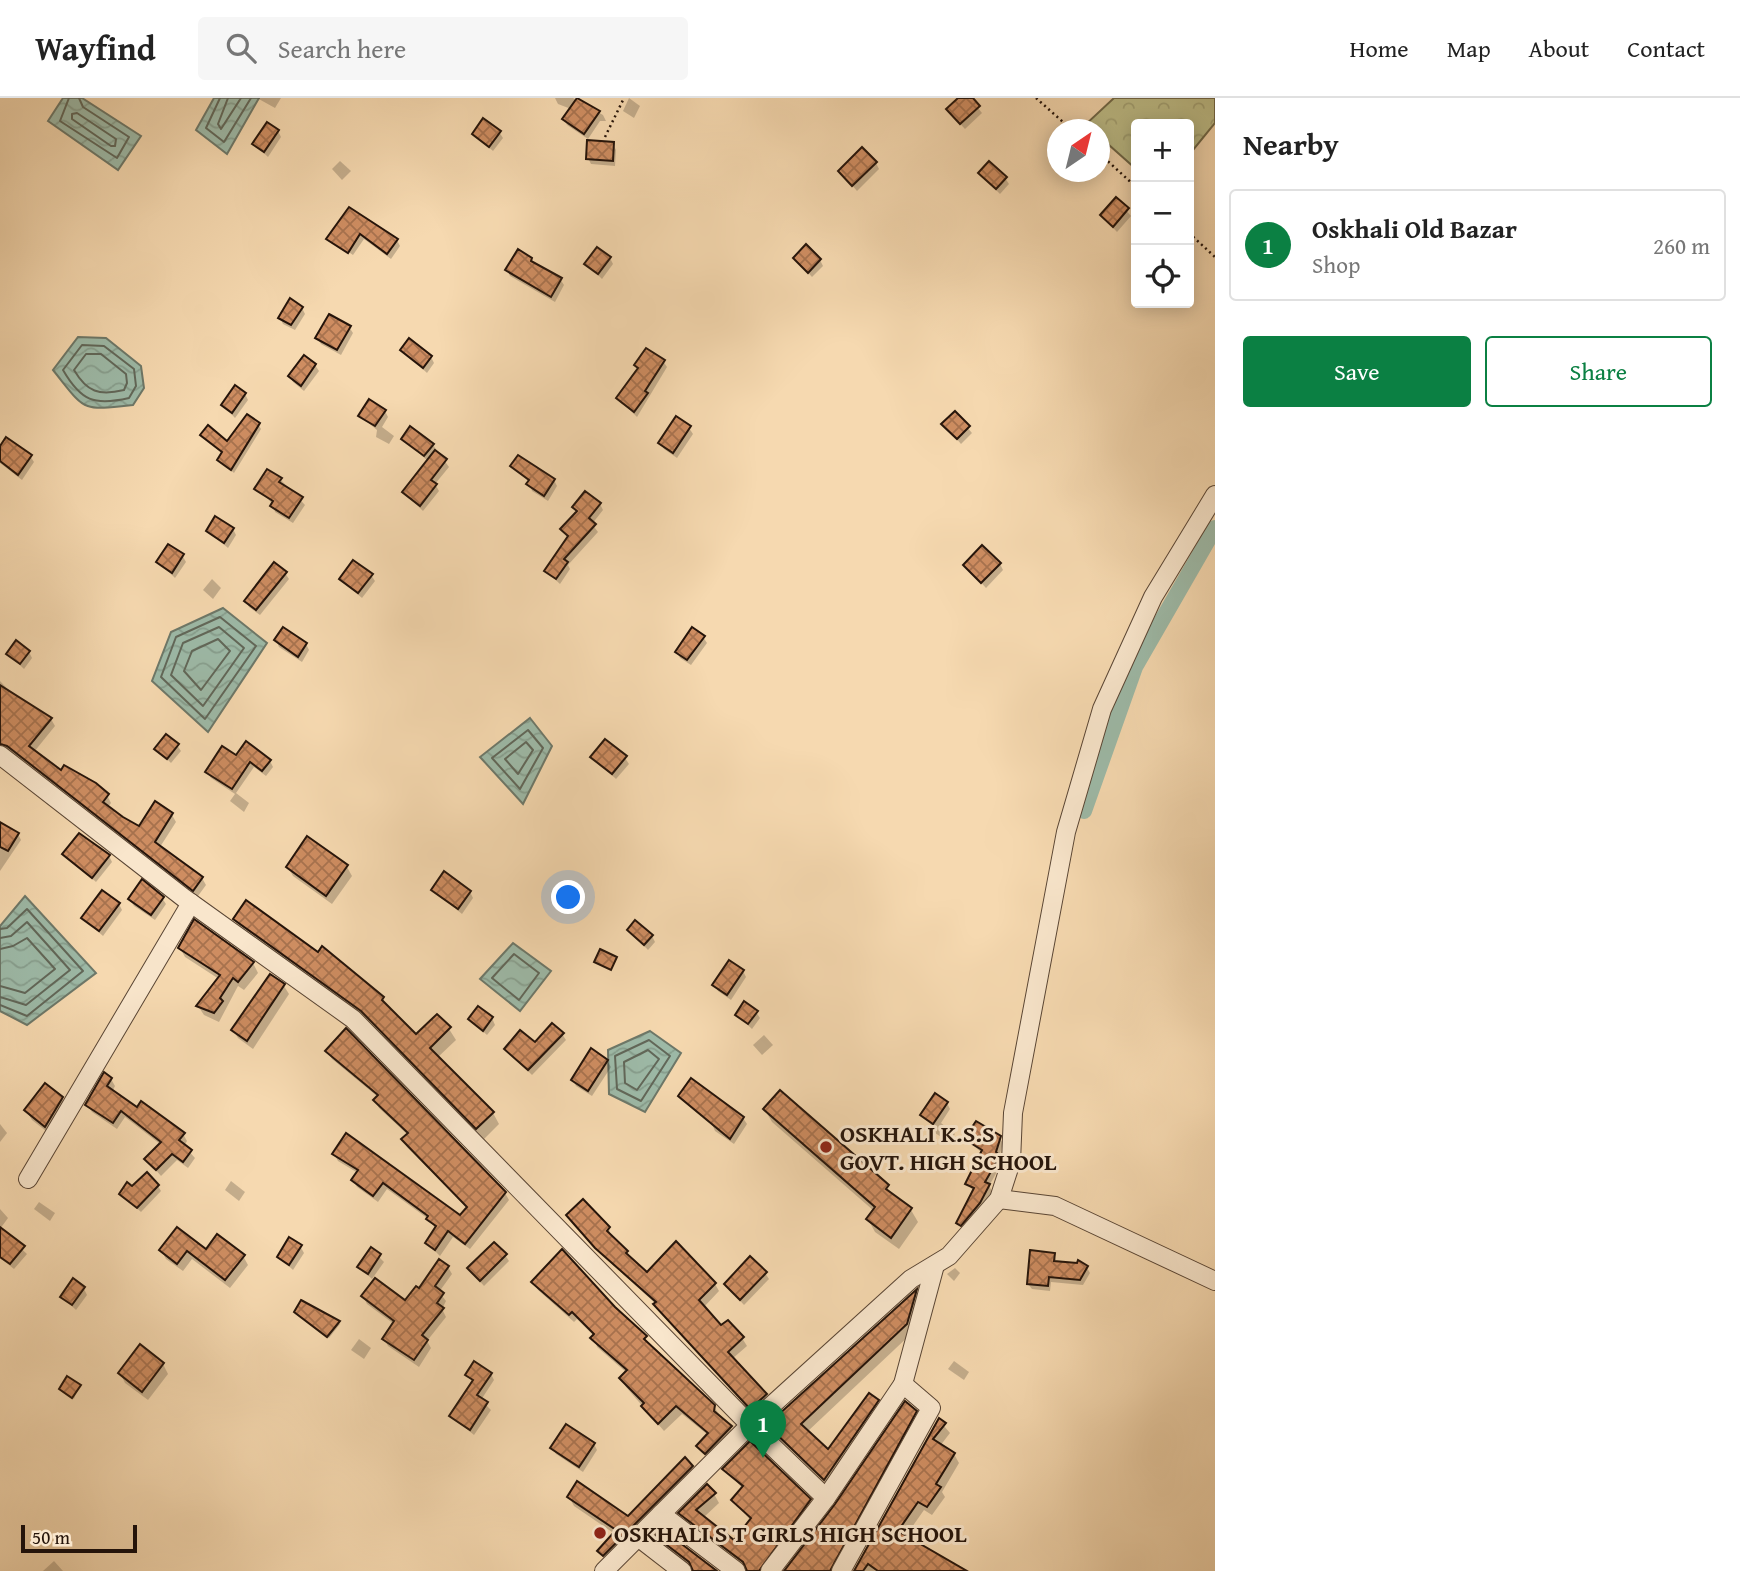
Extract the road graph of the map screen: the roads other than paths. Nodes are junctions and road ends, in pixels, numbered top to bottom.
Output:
1 (1215, 495) edge
2 (0, 755) edge
3 (191, 903) junction
4 (28, 1179) dead end
5 (999, 1199) junction
6 (935, 1265) junction
7 (1215, 1281) edge
8 (903, 1384) junction
9 (750, 1425) junction
10 (826, 1498) junction
11 (661, 1514) junction
12 (638, 1537) junction
13 (604, 1571) edge
14 (682, 1571) edge
15 (736, 1571) edge
16 (771, 1571) edge
17 (841, 1571) edge

1 - 5 street
2 - 3 street
3 - 4 street
3 - 9 street
5 - 6 street
5 - 7 street
6 - 8 street
6 - 9 street
8 - 10 street
8 - 17 street
9 - 10 street
9 - 11 street
10 - 16 street
11 - 12 street
11 - 15 street
12 - 13 street
12 - 14 street

